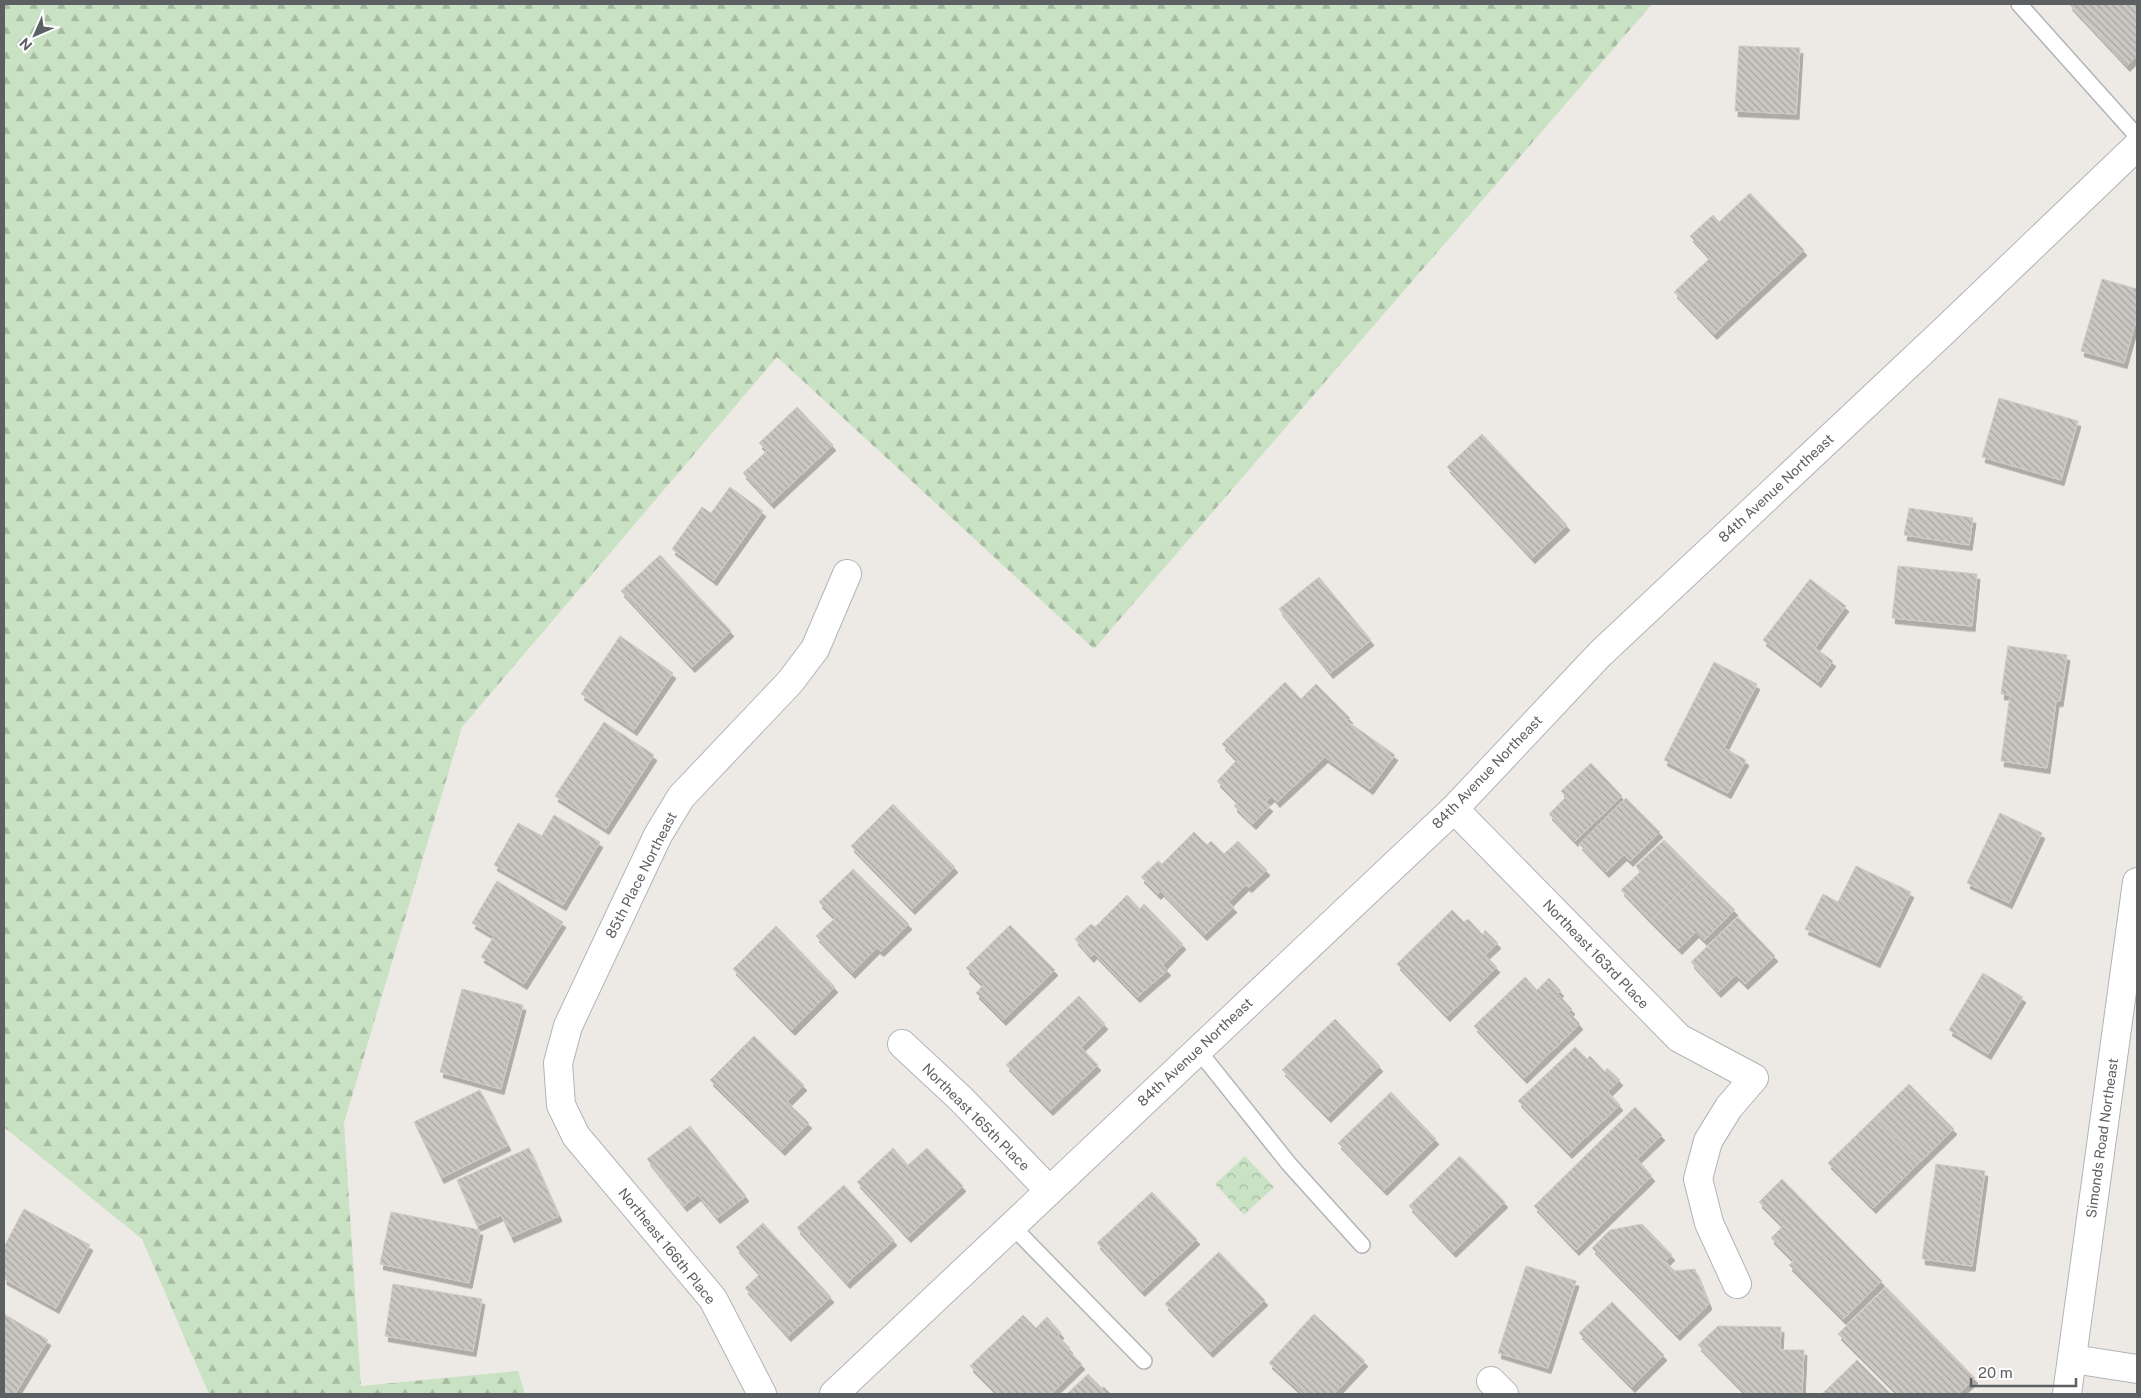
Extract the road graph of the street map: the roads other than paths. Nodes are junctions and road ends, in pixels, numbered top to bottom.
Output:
1 (2019, 4) edge
2 (2137, 136) edge
3 (2137, 146) edge
4 (847, 574) dead end
5 (1454, 809) junction
6 (2137, 882) edge
7 (902, 1044) dead end
8 (1198, 1050) junction
9 (561, 1105) joint
10 (1049, 1190) junction
11 (1012, 1226) junction
12 (1362, 1245) dead end
13 (1737, 1284) dead end
14 (2072, 1359) junction
15 (1144, 1361) dead end
16 (2137, 1369) edge
17 (762, 1394) edge
18 (834, 1394) edge
19 (2067, 1394) edge

1 - 2 lane
3 - 5 street, 84th Avenue Northeast
4 - 9 street, 85th Place Northeast
5 - 8 street, 84th Avenue Northeast
5 - 13 street, Northeast 163rd Place
6 - 14 street, Simonds Road Northeast
7 - 10 street, Northeast 165th Place
8 - 10 street, 84th Avenue Northeast
8 - 12 lane
9 - 17 street, Northeast 166th Place
10 - 11 street, 84th Avenue Northeast
11 - 15 lane
11 - 18 street, 84th Avenue Northeast
14 - 16 street
14 - 19 street, Simonds Road Northeast

